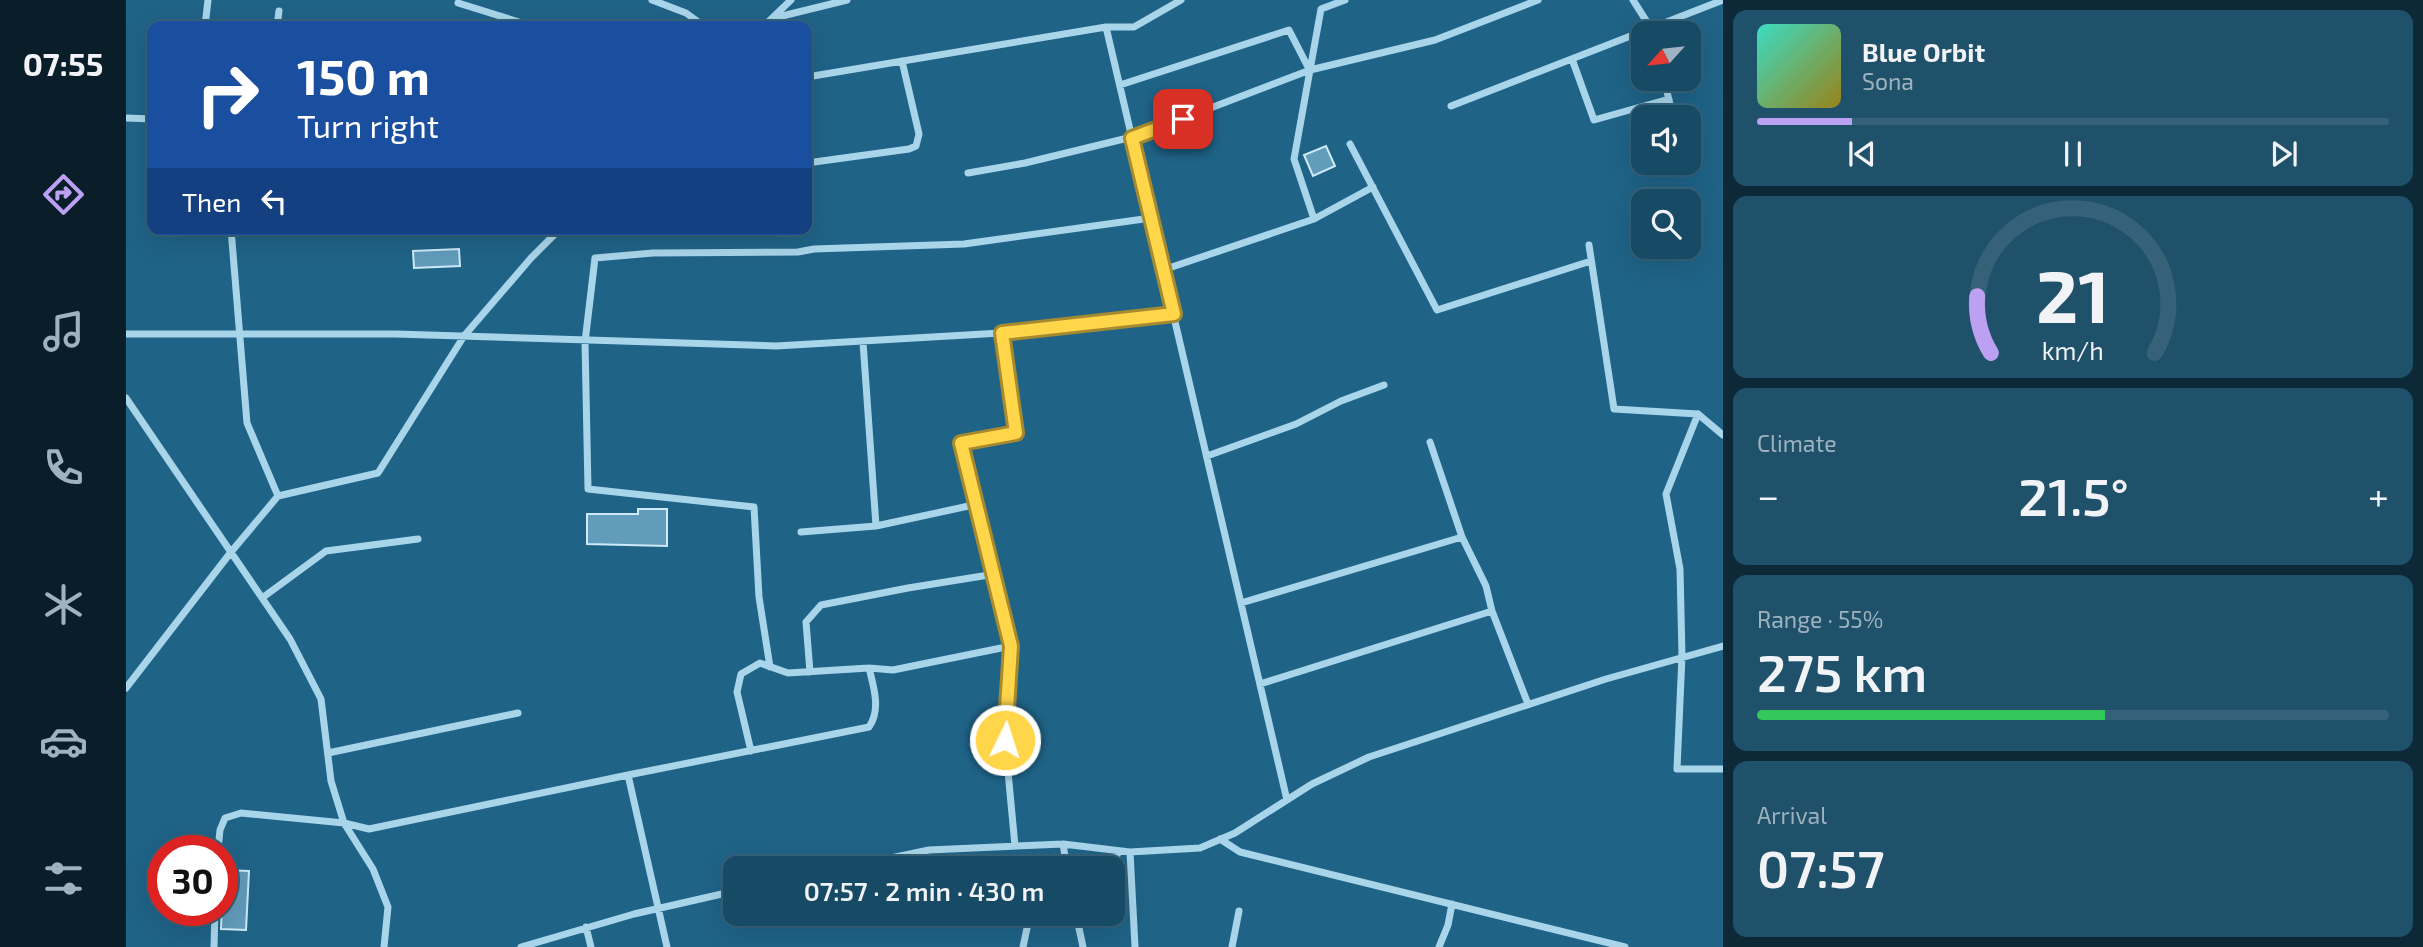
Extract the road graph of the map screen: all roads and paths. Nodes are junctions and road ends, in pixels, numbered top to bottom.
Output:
1 (208, 0) edge
2 (652, 0) edge
3 (791, 0) edge
4 (847, 0) edge
5 (1181, 0) edge
6 (1345, 0) edge
7 (1538, 0) edge
8 (1633, 0) edge
9 (1723, 0) edge
10 (458, 3) dead end
11 (279, 12) dead end
12 (774, 18) junction
13 (206, 21) edge
14 (278, 21) edge
15 (516, 21) edge
16 (697, 21) edge
17 (770, 21) edge
18 (1647, 21) edge
19 (1674, 21) edge
20 (1106, 27) junction
21 (1631, 38) edge
22 (1572, 59) junction
23 (902, 61) junction
24 (1310, 69) junction
25 (812, 76) edge
26 (1119, 85) junction
27 (1667, 91) edge
28 (1669, 99) junction
29 (1670, 105) edge
30 (1451, 106) dead end
31 (126, 118) edge
32 (147, 119) edge
33 (1132, 138) junction
34 (1350, 144) dead end
35 (812, 162) edge
36 (968, 173) dead end
37 (1373, 187) junction
38 (1151, 219) junction
39 (1314, 219) junction
40 (231, 235) edge
41 (554, 235) edge
42 (1589, 245) dead end
43 (1591, 261) junction
44 (1163, 270) junction
45 (1174, 314) junction
46 (1002, 333) junction
47 (126, 334) edge
48 (238, 335) junction
49 (464, 337) junction
50 (585, 340) junction
51 (863, 342) junction
52 (1384, 385) dead end
53 (126, 398) edge
54 (1698, 414) junction
55 (1723, 435) edge
56 (1430, 442) dead end
57 (1207, 456) junction
58 (278, 496) junction
59 (978, 504) junction
60 (876, 526) junction
61 (801, 532) dead end
62 (1462, 537) junction
63 (418, 539) dead end
64 (231, 552) junction
65 (995, 574) junction
66 (262, 598) junction
67 (1241, 603) junction
68 (1492, 611) junction
69 (1011, 646) junction
70 (1723, 646) edge
71 (1682, 656) junction
72 (770, 667) junction
73 (869, 668) junction
74 (810, 672) junction
75 (1260, 684) junction
76 (126, 688) edge
77 (1528, 704) junction
78 (518, 713) dead end
79 (751, 751) junction
80 (328, 753) junction
81 (1723, 769) edge
82 (628, 775) junction
83 (1287, 800) junction
84 (344, 823) junction
85 (220, 835) edge
86 (1220, 839) junction
87 (1063, 844) junction
88 (1015, 846) junction
89 (1119, 850) junction
90 (1130, 852) junction
91 (900, 856) edge
92 (1065, 856) edge
93 (1116, 856) edge
94 (723, 894) edge
95 (1452, 904) junction
96 (659, 908) junction
97 (1239, 911) dead end
98 (215, 926) edge
99 (1027, 926) edge
100 (1079, 926) edge
101 (586, 927) junction
102 (1604, 944) edge
103 (214, 947) edge
104 (384, 947) edge
105 (521, 947) edge
106 (591, 947) edge
107 (667, 947) edge
108 (1023, 947) edge
109 (1083, 947) edge
110 (1135, 947) edge
111 (1232, 947) edge
112 (1439, 947) edge
113 (1625, 947) edge

1 - 13 street
2 - 16 street
3 - 12 street
4 - 12 street
5 - 20 street
6 - 24 street
7 - 24 street
8 - 18 street
9 - 19 street
10 - 15 street
11 - 14 street
12 - 17 street
20 - 23 street
20 - 26 street
21 - 22 street
22 - 28 street
22 - 30 street
23 - 25 street
23 - 35 street
24 - 26 street
24 - 33 street
24 - 39 street
26 - 33 street
27 - 28 street
28 - 29 street
31 - 32 street
33 - 36 street
33 - 38 street
34 - 37 street
37 - 39 street
37 - 43 street
38 - 44 street
38 - 50 street
39 - 44 street
40 - 48 street
41 - 49 street
42 - 43 street
43 - 54 street
44 - 45 street
45 - 46 street
45 - 57 street
46 - 51 street
46 - 59 street
47 - 48 street
48 - 49 street
48 - 58 street
49 - 50 street
49 - 58 street
50 - 51 street
50 - 72 street
51 - 60 street
52 - 57 street
53 - 64 street
54 - 55 street
54 - 71 street
56 - 62 street
57 - 67 street
58 - 64 street
59 - 60 street
59 - 65 street
60 - 61 street
62 - 67 street
62 - 68 street
63 - 66 street
64 - 66 street
64 - 76 street
65 - 69 street
65 - 74 street
66 - 80 street
67 - 75 street
68 - 75 street
68 - 77 street
69 - 73 street
69 - 88 street
70 - 71 street
71 - 77 street
71 - 81 street
72 - 74 street
72 - 79 street
73 - 74 street
73 - 79 street
75 - 83 street
77 - 83 street
78 - 80 street
79 - 82 street
80 - 84 street
82 - 84 street
82 - 96 street
83 - 86 street
84 - 85 street
84 - 104 street
86 - 90 street
86 - 95 street
87 - 88 street
87 - 89 street
87 - 92 street
88 - 91 street
89 - 90 street
89 - 93 street
90 - 110 street
94 - 96 street
95 - 102 street
95 - 112 street
96 - 101 street
96 - 107 street
97 - 111 street
98 - 103 street
99 - 108 street
100 - 109 street
101 - 105 street
101 - 106 street
102 - 113 street

